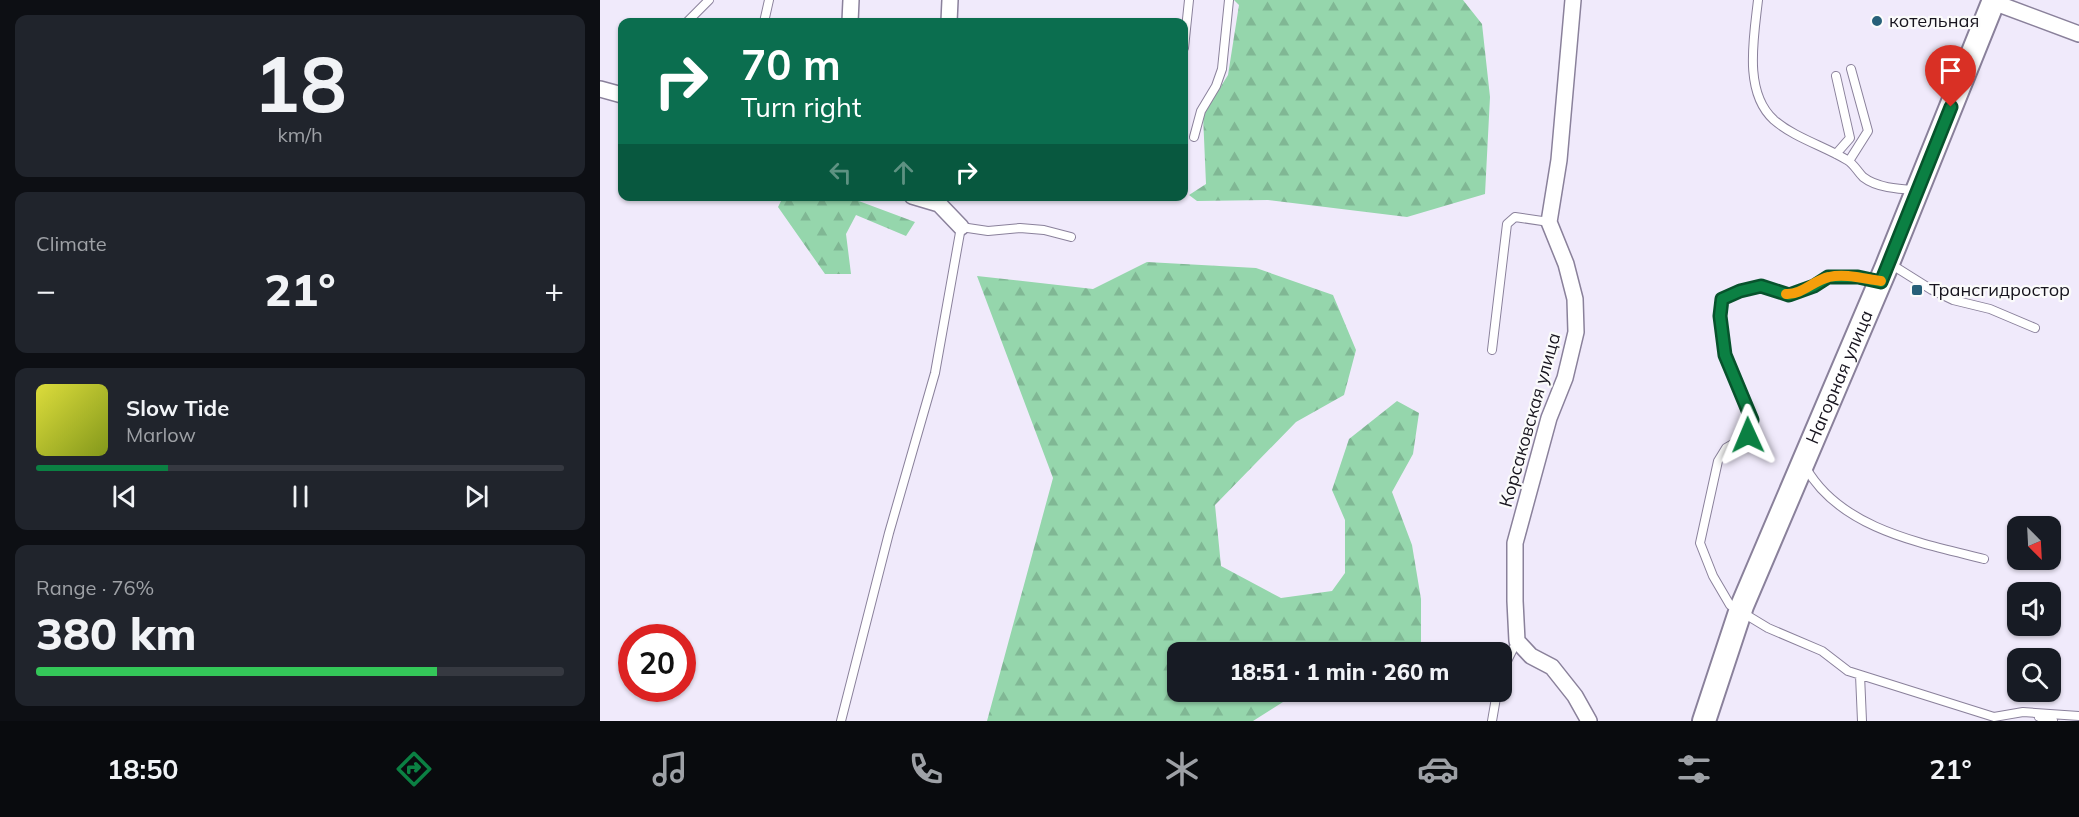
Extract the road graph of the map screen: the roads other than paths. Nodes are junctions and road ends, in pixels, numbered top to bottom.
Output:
1 (709, 0) edge
2 (769, 0) edge
3 (851, 0) edge
4 (950, 0) edge
5 (1189, 0) edge
6 (1228, 0) edge
7 (1573, 0) edge
8 (1758, 0) edge
9 (1993, 1) edge
10 (691, 18) edge
11 (765, 18) edge
12 (850, 18) edge
13 (949, 18) edge
14 (1187, 18) edge
15 (2079, 34) edge
16 (1851, 69) dead end
17 (1836, 76) dead end
18 (600, 89) edge
19 (618, 94) edge
20 (1194, 137) dead end
21 (1836, 154) junction
22 (1849, 161) junction
23 (1917, 190) junction
24 (941, 201) edge
25 (1549, 222) junction
26 (961, 227) junction
27 (1071, 237) dead end
28 (1885, 272) junction
29 (2035, 328) dead end
30 (1492, 350) dead end
31 (1803, 463) junction
32 (1984, 559) dead end
33 (1740, 611) junction
34 (1517, 641) junction
35 (1512, 651) edge
36 (1860, 675) junction
37 (1495, 702) edge
38 (2023, 712) junction
39 (2079, 716) edge
40 (840, 721) edge
41 (1492, 721) edge
42 (1589, 721) edge
43 (1704, 721) edge
44 (1862, 721) edge
45 (2053, 721) edge

1 - 10 lane
2 - 11 lane
3 - 12 street
4 - 13 street
5 - 14 lane
6 - 20 lane
7 - 25 street
8 - 21 lane
9 - 15 street
9 - 23 street, Нагорная улица
16 - 22 lane
17 - 21 lane
18 - 19 street
21 - 22 lane
22 - 23 lane
23 - 28 street, Нагорная улица
24 - 26 street
25 - 30 lane
25 - 34 street, Корсаковская улица
26 - 27 lane
26 - 40 lane
28 - 29 lane
28 - 31 street, Нагорная улица
28 - 33 lane
31 - 32 lane
31 - 33 street, Нагорная улица
33 - 36 lane
33 - 43 street, Нагорная улица
34 - 35 lane
34 - 42 street
36 - 38 lane
36 - 44 lane
37 - 41 lane
38 - 39 lane
38 - 45 lane

